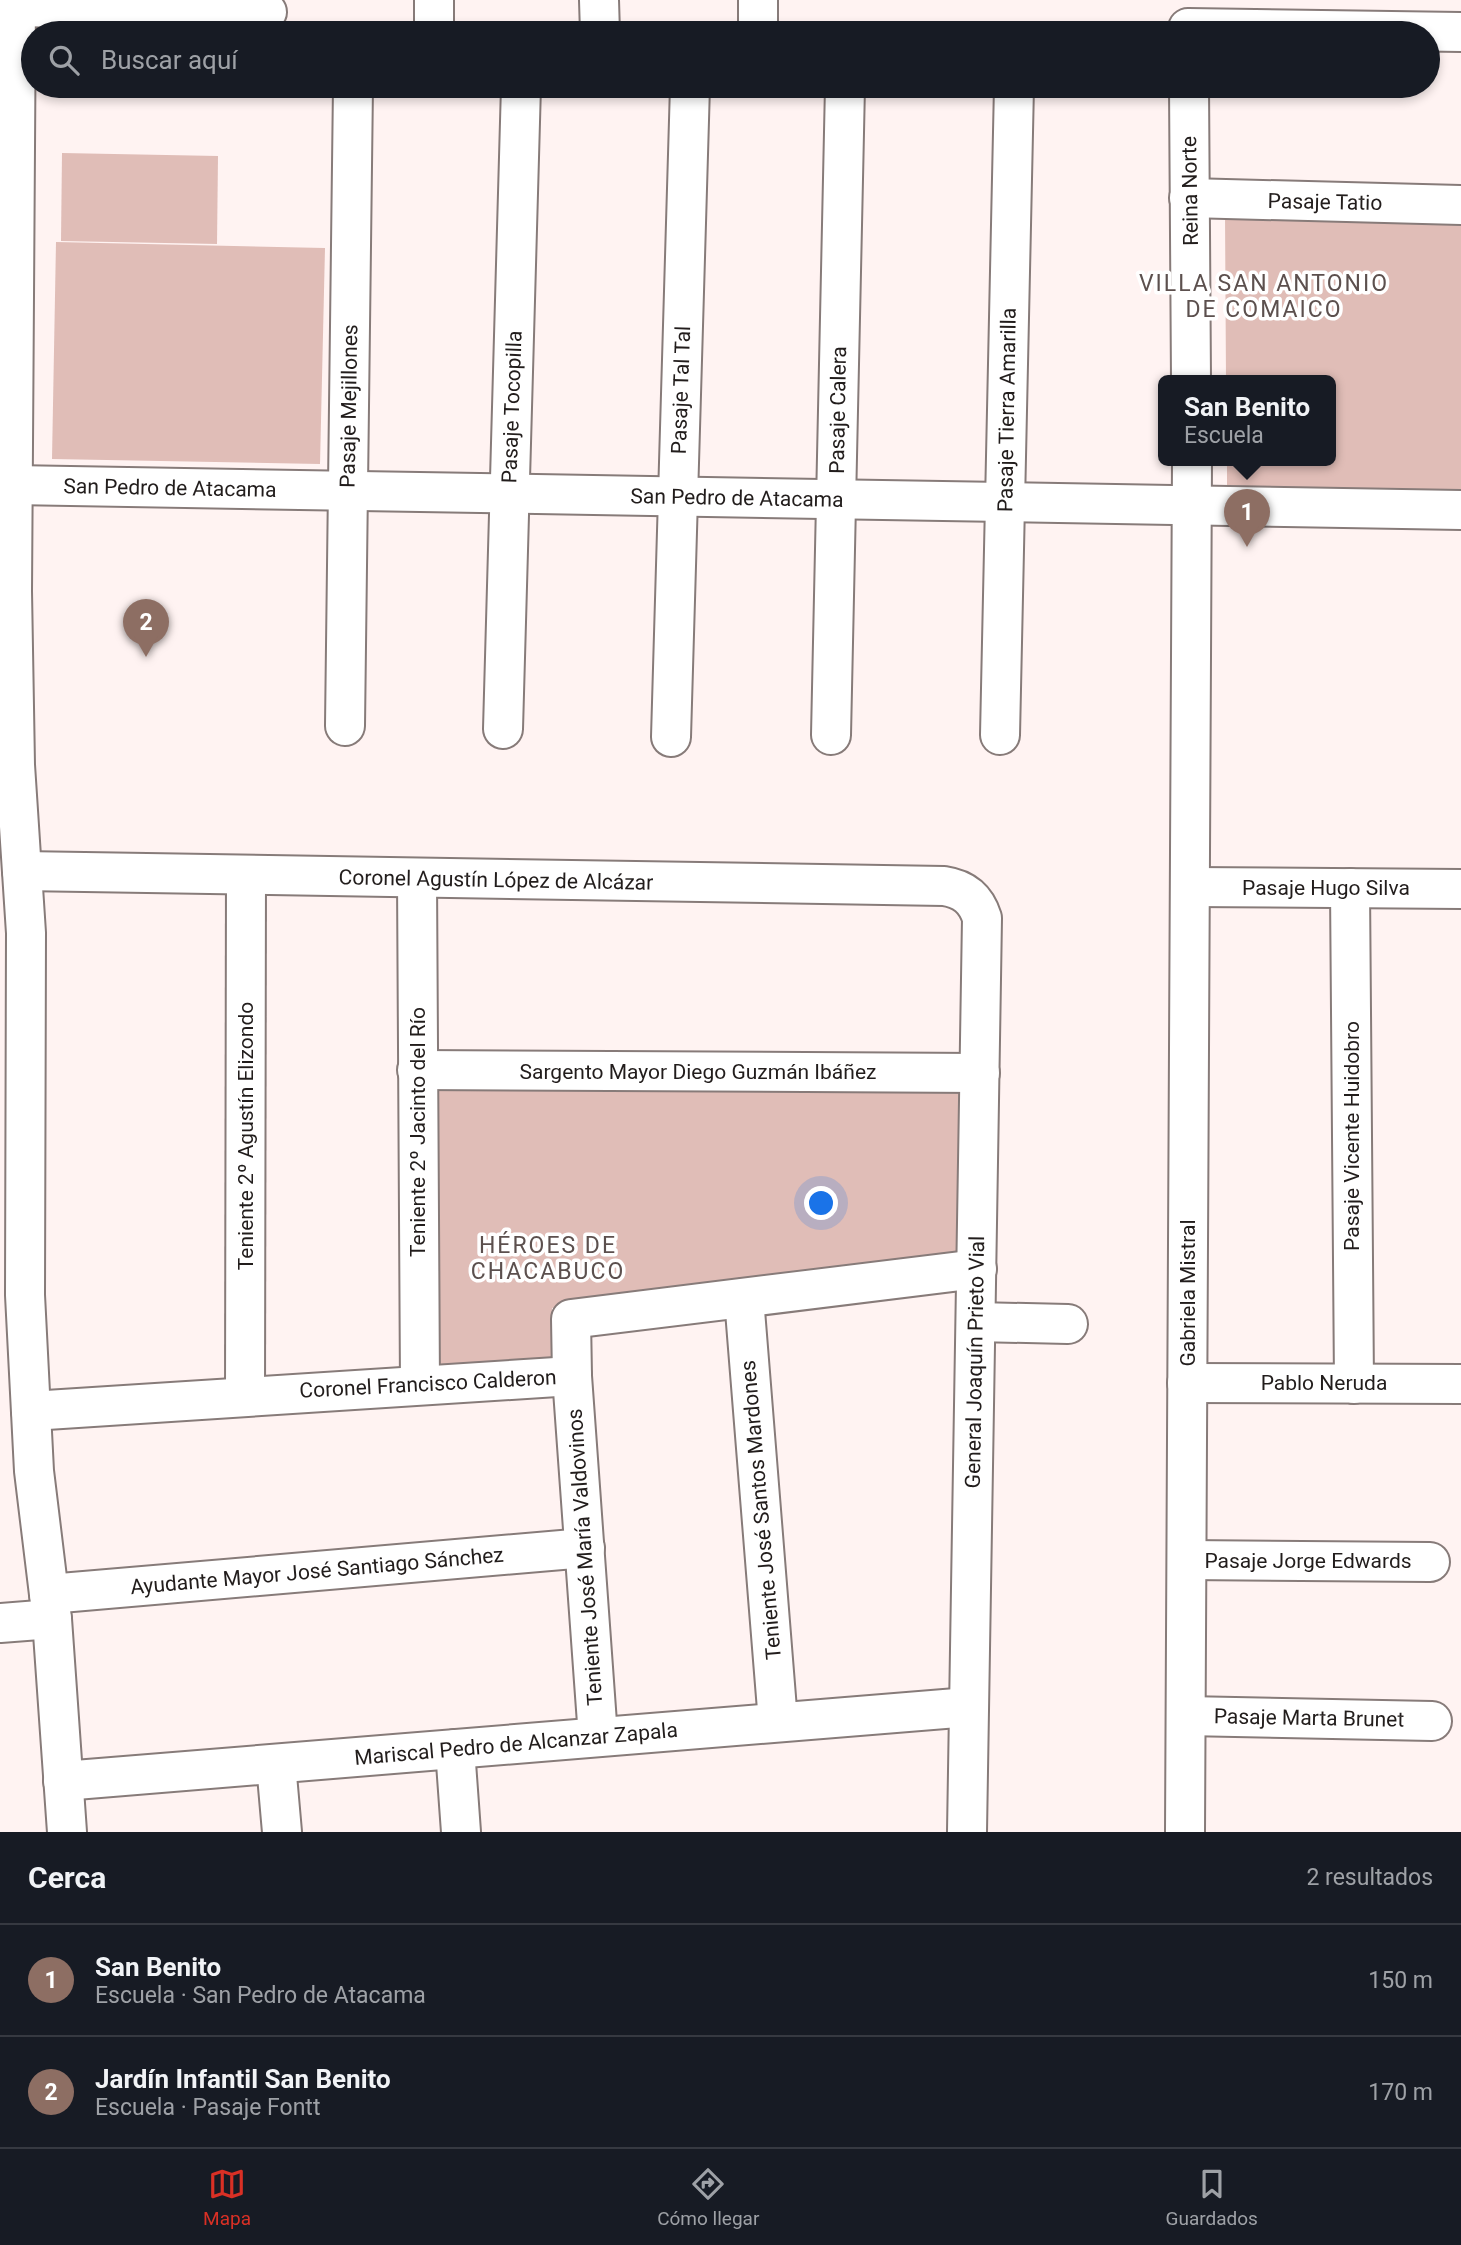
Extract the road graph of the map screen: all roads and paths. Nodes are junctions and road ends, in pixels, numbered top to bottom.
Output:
1 (434, 0) edge
2 (599, 0) edge
3 (758, 0) edge
4 (16, 3) edge
5 (267, 15) edge
6 (1362, 15) edge
7 (1188, 20) edge
8 (434, 21) edge
9 (600, 21) edge
10 (758, 21) edge
11 (1397, 21) edge
12 (1440, 28) edge
13 (1461, 32) edge
14 (353, 98) edge
15 (521, 98) edge
16 (690, 98) edge
17 (845, 98) edge
18 (1014, 98) edge
19 (1189, 98) edge
20 (1189, 198) junction
21 (1461, 205) edge
22 (1191, 375) edge
23 (1192, 466) edge
24 (13, 485) junction
25 (348, 491) junction
26 (510, 494) junction
27 (678, 496) junction
28 (836, 499) junction
29 (1005, 502) junction
30 (1193, 506) junction
31 (1461, 510) edge
32 (6, 591) edge
33 (345, 726) dead end
34 (503, 729) dead end
35 (831, 735) dead end
36 (1000, 735) dead end
37 (671, 737) dead end
38 (22, 871) junction
39 (246, 876) junction
40 (417, 878) junction
41 (1190, 887) junction
42 (1350, 888) junction
43 (1461, 889) edge
44 (968, 895) joint
45 (417, 1070) junction
46 (980, 1073) junction
47 (977, 1269) junction
48 (744, 1298) junction
49 (976, 1322) junction
50 (1068, 1324) dead end
51 (572, 1376) junction
52 (1187, 1383) junction
53 (1354, 1384) junction
54 (1461, 1384) edge
55 (420, 1385) junction
56 (245, 1396) junction
57 (30, 1411) junction
58 (585, 1548) junction
59 (1186, 1560) junction
60 (1430, 1562) dead end
61 (50, 1607) junction
62 (0, 1623) edge
63 (969, 1707) junction
64 (1186, 1716) junction
65 (1432, 1721) dead end
66 (778, 1722) junction
67 (598, 1737) junction
68 (455, 1749) junction
69 (276, 1764) junction
70 (63, 1782) junction
71 (67, 1832) edge
72 (282, 1832) edge
73 (461, 1832) edge
74 (967, 1832) edge
75 (1185, 1832) edge

1 - 8 street
2 - 9 street
3 - 10 street
4 - 5 street
4 - 24 street
6 - 7 street
6 - 11 street
12 - 13 street
14 - 25 street, Pasaje Mejillones
15 - 26 street, Pasaje Tocopilla
16 - 27 street, Pasaje Tal Tal
17 - 28 street, Pasaje Calera
18 - 29 street, Pasaje Tierra Amarilla
19 - 20 street, Reina Norte
20 - 21 street, Pasaje Tatio
20 - 22 street, Reina Norte
23 - 30 street
24 - 25 street, San Pedro de Atacama
24 - 32 street
25 - 26 street, San Pedro de Atacama
25 - 33 street, Pasaje Mejillones
26 - 27 street, San Pedro de Atacama
26 - 34 street, Pasaje Tocopilla
27 - 28 street, San Pedro de Atacama
27 - 37 street, Pasaje Tal Tal
28 - 29 street, San Pedro de Atacama
28 - 35 street, Pasaje Calera
29 - 30 street, San Pedro de Atacama
29 - 36 street, Pasaje Tierra Amarilla
30 - 31 street, San Pedro de Atacama
30 - 41 street, Gabriela Mistral
32 - 38 street
38 - 39 street, Coronel Agustín López de Alcázar
38 - 57 street
39 - 40 street, Coronel Agustín López de Alcázar
39 - 56 street, Teniente 2º Agustín Elizondo
40 - 44 street, Coronel Agustín López de Alcázar
40 - 45 street, Teniente 2º Jacinto del Río
41 - 42 street, Pasaje Hugo Silva
41 - 52 street, Gabriela Mistral
42 - 43 street, Pasaje Hugo Silva
42 - 53 street, Pasaje Vicente Huidobro
44 - 46 street, General Joaquín Prieto Vial
45 - 46 street, Sargento Mayor Diego Guzmán Ibáñez
45 - 55 street, Teniente 2º Jacinto del Río
46 - 47 street, General Joaquín Prieto Vial
47 - 48 street, Coronel Francisco Calderon
47 - 49 street, General Joaquín Prieto Vial
48 - 51 street, Coronel Francisco Calderon
48 - 66 street, Teniente José Santos Mardones
49 - 50 street
49 - 63 street, General Joaquín Prieto Vial
51 - 55 street, Coronel Francisco Calderon
51 - 58 street, Teniente José María Valdovinos
52 - 53 street, Pablo Neruda
52 - 59 street, Gabriela Mistral
53 - 54 street, Pablo Neruda
55 - 56 street, Coronel Francisco Calderon
56 - 57 street, Coronel Francisco Calderon
57 - 61 street
58 - 61 street, Ayudante Mayor José Santiago Sánchez
58 - 67 street, Teniente José María Valdovinos
59 - 60 street, Pasaje Jorge Edwards
59 - 64 street, Gabriela Mistral
61 - 62 street, Ayudante Mayor José Santiago Sánchez
61 - 70 street
63 - 66 street, Mariscal Pedro de Alcanzar Zapala
63 - 74 street, General Joaquín Prieto Vial
64 - 65 street, Pasaje Marta Brunet
64 - 75 street, Gabriela Mistral
66 - 67 street, Mariscal Pedro de Alcanzar Zapala
67 - 68 street, Mariscal Pedro de Alcanzar Zapala
68 - 69 street, Mariscal Pedro de Alcanzar Zapala
68 - 73 street
69 - 70 street, Mariscal Pedro de Alcanzar Zapala
69 - 72 street
70 - 71 street

